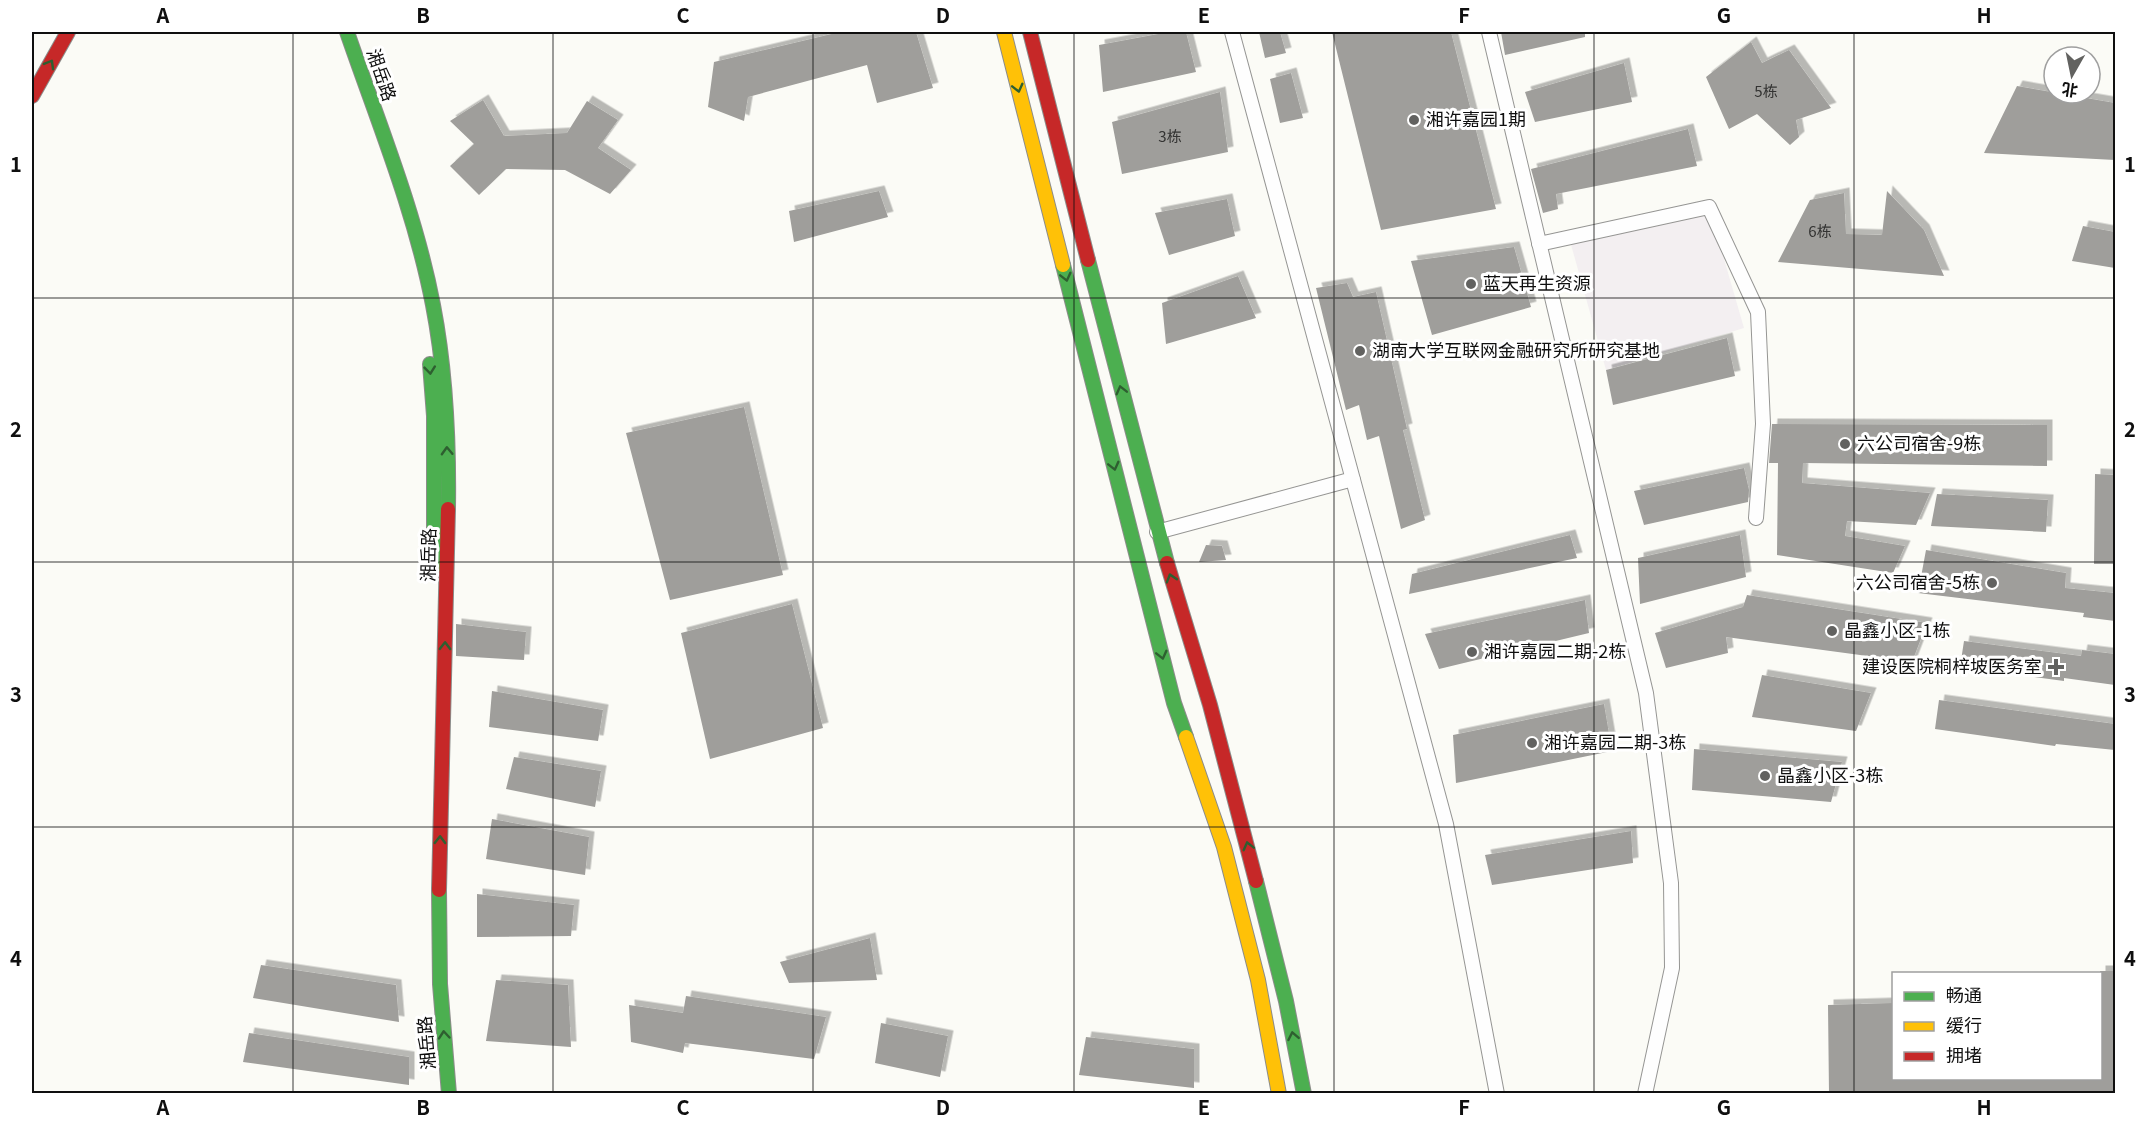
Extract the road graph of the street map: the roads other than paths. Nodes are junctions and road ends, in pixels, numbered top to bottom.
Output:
1 (68, 32) edge
2 (335, 32) edge
3 (347, 32) edge
4 (1004, 32) edge
5 (1030, 32) edge
6 (1232, 32) edge
7 (1489, 32) edge
8 (32, 96) edge
9 (376, 155) dead end
10 (390, 197) dead end
11 (1539, 244) junction
12 (1353, 479) junction
13 (1756, 518) dead end
14 (1157, 532) junction
15 (438, 1094) edge
16 (449, 1094) edge
17 (1279, 1094) edge
18 (1304, 1094) edge
19 (1497, 1094) edge
20 (1645, 1094) edge

8 -> 1 main road
2 - 9 main road, 湘岳路
16 -> 3 main road, 湘岳路
4 -> 17 main road
14 -> 5 main road
6 - 12 street
7 - 11 street
10 -> 15 main road, 湘岳路
11 - 13 street
11 - 20 street
12 - 14 street
12 - 19 street
18 -> 14 main road

